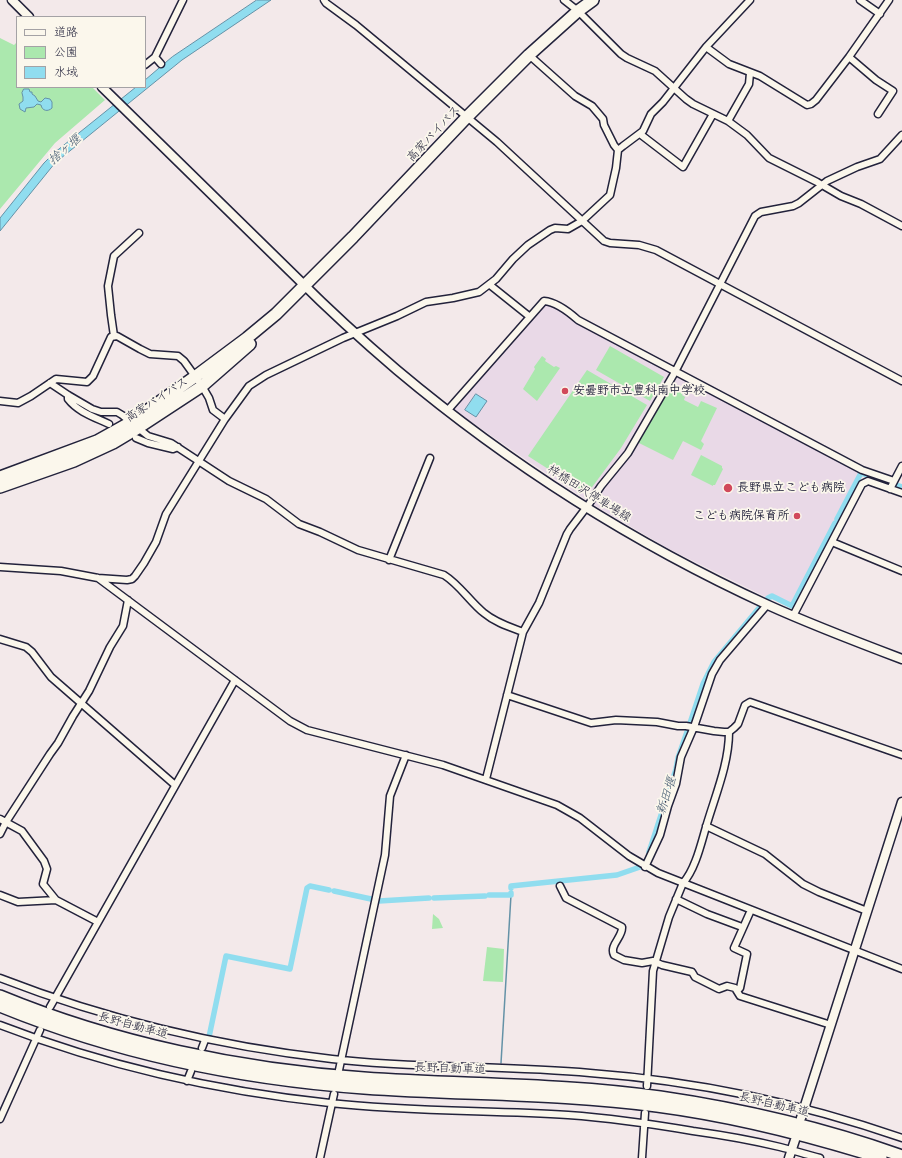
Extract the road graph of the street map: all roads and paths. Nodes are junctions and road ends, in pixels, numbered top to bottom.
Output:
1 (12, 0) edge
2 (183, 0) edge
3 (324, 0) edge
4 (564, 0) edge
5 (593, 0) edge
6 (750, 0) edge
7 (860, 0) edge
8 (889, 0) edge
9 (578, 12) junction
10 (880, 14) junction
11 (28, 16) edge
12 (706, 46) junction
13 (529, 55) junction
14 (155, 57) junction
15 (849, 57) junction
16 (146, 64) edge
17 (161, 64) dead end
18 (750, 73) junction
19 (103, 88) edge
20 (674, 88) junction
21 (714, 114) junction
22 (878, 114) dead end
23 (467, 117) junction
24 (728, 121) junction
25 (640, 134) junction
26 (902, 135) edge
27 (618, 150) junction
28 (821, 185) junction
29 (582, 220) junction
30 (902, 226) edge
31 (139, 233) dead end
32 (720, 284) junction
33 (490, 285) junction
34 (302, 288) junction
35 (530, 317) junction
36 (354, 334) junction
37 (114, 336) junction
38 (675, 372) junction
39 (196, 376) junction
40 (902, 381) edge
41 (50, 383) junction
42 (202, 386) junction
43 (68, 395) junction
44 (0, 401) edge
45 (447, 411) junction
46 (225, 419) junction
47 (109, 424) dead end
48 (135, 429) junction
49 (178, 447) junction
50 (430, 458) dead end
51 (198, 460) junction
52 (902, 466) edge
53 (0, 476) edge
54 (894, 481) junction
55 (0, 487) edge
56 (890, 489) junction
57 (902, 493) edge
58 (587, 508) junction
59 (832, 542) junction
60 (389, 560) junction
61 (0, 567) edge
62 (902, 571) edge
63 (98, 578) junction
64 (128, 600) junction
65 (767, 605) junction
66 (793, 616) junction
67 (523, 632) junction
68 (0, 639) edge
69 (902, 659) edge
70 (235, 680) junction
71 (508, 695) junction
72 (82, 703) junction
73 (694, 727) junction
74 (729, 732) junction
75 (406, 755) junction
76 (902, 755) edge
77 (486, 779) junction
78 (175, 785) junction
79 (902, 802) edge
80 (0, 819) edge
81 (6, 822) junction
82 (706, 826) junction
83 (0, 834) edge
84 (645, 867) junction
85 (683, 883) junction
86 (560, 886) dead end
87 (0, 895) edge
88 (56, 900) junction
89 (676, 900) junction
90 (751, 910) junction
91 (868, 911) junction
92 (98, 922) junction
93 (742, 927) junction
94 (855, 951) junction
95 (656, 962) junction
96 (902, 969) edge
97 (0, 978) edge
98 (738, 991) junction
99 (0, 996) edge
100 (54, 999) junction
101 (0, 1006) edge
102 (50, 1008) dead end
103 (0, 1025) edge
104 (831, 1025) junction
105 (40, 1030) dead end
106 (37, 1038) junction
107 (204, 1040) junction
108 (202, 1048) dead end
109 (340, 1060) junction
110 (339, 1070) dead end
111 (191, 1071) dead end
112 (647, 1078) junction
113 (187, 1081) junction
114 (647, 1086) dead end
115 (334, 1094) dead end
116 (332, 1103) junction
117 (805, 1108) junction
118 (645, 1113) dead end
119 (801, 1118) dead end
120 (0, 1119) edge
121 (644, 1123) junction
122 (902, 1138) edge
123 (795, 1140) dead end
124 (790, 1154) edge
125 (902, 1156) edge
126 (320, 1158) edge
127 (642, 1158) edge
128 (820, 1158) edge
129 (881, 1158) edge

1 - 11 main road
2 - 14 street
3 - 23 street
4 - 9 street
5 - 9 highway, 高家バイパス
6 - 12 street
7 - 10 street
8 - 10 street
9 - 13 highway, 高家バイパス
9 - 20 street
10 - 15 street
12 - 18 street
12 - 20 street
13 - 23 highway, 高家バイパス
13 - 27 street
14 - 16 street
14 - 17 street
15 - 18 street
15 - 22 street
18 - 24 street
19 - 34 main road, 梓橋田沢停車場線
20 - 21 street
20 - 25 street
21 - 24 street
21 - 25 street
23 - 29 street
23 - 34 highway, 高家バイパス
24 - 28 street
25 - 27 street
26 - 28 street
27 - 29 street
28 - 30 street
28 - 32 street
29 - 32 street
29 - 33 street
31 - 37 street
32 - 38 street
32 - 40 street
33 - 35 street
33 - 36 street
34 - 36 main road, 梓橋田沢停車場線
34 - 39 highway, 高家バイパス
34 - 42 highway, 高家バイパス
35 - 38 street
35 - 45 street
36 - 45 main road, 梓橋田沢停車場線
36 - 46 street
37 - 39 street
37 - 41 street
38 - 54 street
38 - 58 street
39 - 42 street
39 - 48 highway, 高家バイパス
41 - 43 street
41 - 44 street
42 - 46 street
42 - 48 highway, 高家バイパス
43 - 47 street
43 - 48 street
45 - 58 main road, 梓橋田沢停車場線
46 - 51 street
48 - 49 street
48 - 49 street
48 - 53 highway, 高家バイパス
48 - 55 highway, 高家バイパス
49 - 51 street
50 - 60 street
51 - 60 street
51 - 63 street
52 - 54 street
54 - 56 street
56 - 57 street
56 - 59 street
58 - 65 main road, 梓橋田沢停車場線
58 - 67 street
59 - 62 street
59 - 66 street
60 - 67 street
61 - 63 street
63 - 64 street
64 - 70 street
64 - 72 street
65 - 66 main road, 梓橋田沢停車場線
65 - 73 street
66 - 69 main road, 梓橋田沢停車場線
67 - 71 street
68 - 72 street
70 - 75 street
70 - 78 street
71 - 73 street
71 - 77 street
72 - 78 street
72 - 81 street
73 - 74 street
73 - 84 street
74 - 76 street
74 - 82 street
75 - 77 street
75 - 109 street
77 - 84 street
78 - 92 street
79 - 91 main road
80 - 81 street
81 - 83 street
81 - 88 street
82 - 85 street
82 - 91 street
84 - 85 street
85 - 89 street
85 - 90 street
86 - 95 street
87 - 88 street
88 - 92 street
89 - 93 street
89 - 95 street
90 - 93 street
90 - 94 street
91 - 94 main road
92 - 100 street
93 - 98 street
94 - 96 street
94 - 104 main road
95 - 98 street
95 - 112 street
97 - 100 street
98 - 104 street
99 - 125 highway, 長野自動車道
100 - 102 street
100 - 107 street
101 - 129 highway, 長野自動車道
103 - 106 street
104 - 117 main road
105 - 106 street
106 - 113 street
106 - 120 street
107 - 108 street
107 - 109 street
109 - 110 street
109 - 112 street
111 - 113 street
112 - 114 street
112 - 117 street
113 - 116 street
115 - 116 street
116 - 121 street
116 - 126 street
117 - 119 main road
117 - 122 street
118 - 121 street
121 - 124 street
121 - 127 street
123 - 124 main road
124 - 128 street

